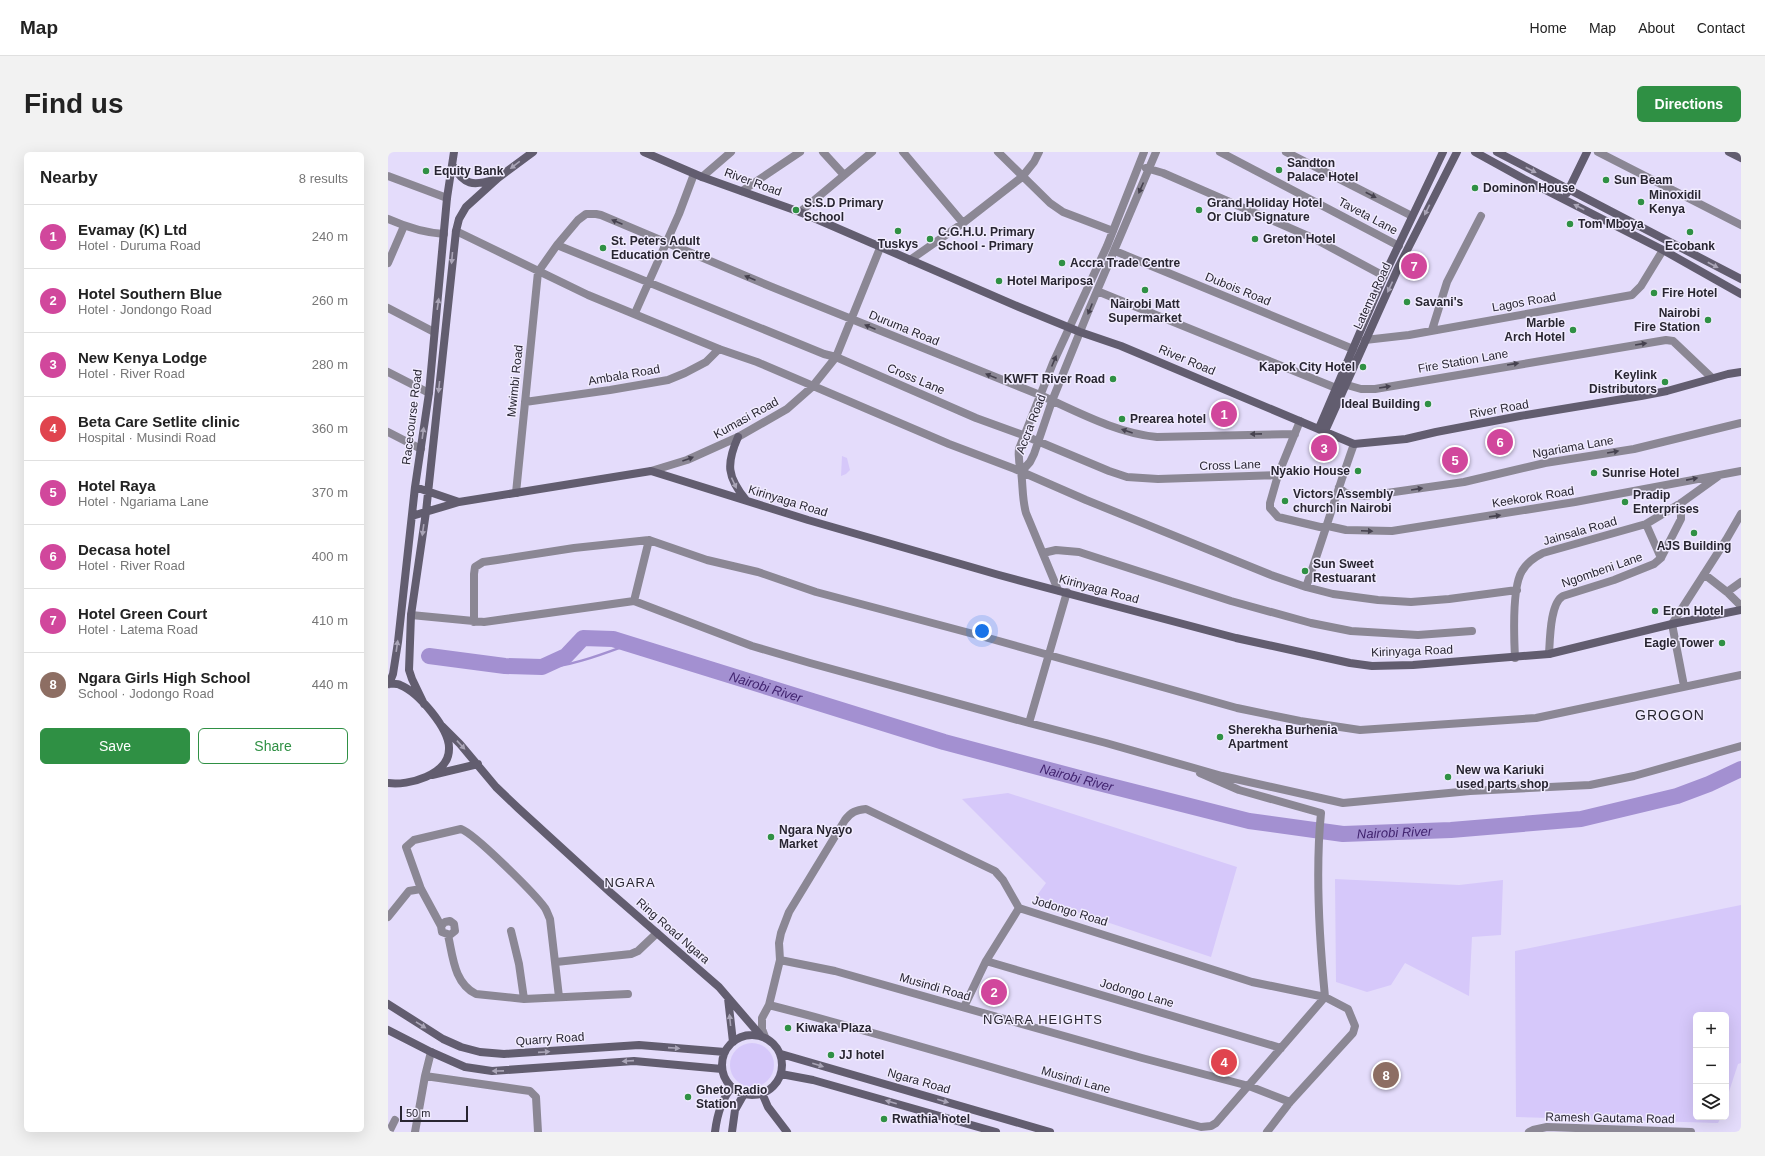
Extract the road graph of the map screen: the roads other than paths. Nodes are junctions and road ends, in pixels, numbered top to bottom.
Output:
1 (454, 152) edge
2 (533, 152) edge
3 (644, 152) edge
4 (731, 152) edge
5 (800, 152) edge
6 (824, 152) edge
7 (872, 152) edge
8 (903, 152) edge
9 (998, 152) edge
10 (1039, 152) edge
11 (1144, 152) edge
12 (1156, 152) edge
13 (1220, 152) edge
14 (1286, 152) edge
15 (1442, 152) edge
16 (1458, 152) edge
17 (1476, 152) edge
18 (1497, 152) edge
19 (1587, 152) edge
20 (1598, 152) edge
21 (1729, 152) edge
22 (1741, 158) edge
23 (453, 166) junction
24 (1139, 166) junction
25 (1150, 169) junction
26 (698, 175) junction
27 (844, 175) junction
28 (388, 176) edge
29 (1022, 177) junction
30 (498, 178) junction
31 (1569, 189) junction
32 (742, 191) junction
33 (447, 198) junction
34 (1564, 199) junction
35 (800, 212) junction
36 (1412, 216) junction
37 (1481, 216) dead end
38 (388, 220) edge
39 (963, 223) junction
40 (1741, 225) edge
41 (404, 226) junction
42 (456, 231) junction
43 (1113, 231) junction
44 (444, 234) junction
45 (666, 242) junction
46 (557, 245) junction
47 (1398, 246) junction
48 (880, 248) junction
49 (1664, 250) junction
50 (1115, 251) junction
51 (389, 260) edge
52 (910, 260) junction
53 (538, 272) junction
54 (1384, 276) junction
55 (1741, 279) edge
56 (649, 282) junction
57 (1097, 291) junction
58 (1741, 294) edge
59 (1372, 304) junction
60 (388, 308) edge
61 (1380, 308) junction
62 (634, 313) junction
63 (851, 319) junction
64 (1069, 328) junction
65 (1432, 330) junction
66 (434, 332) junction
67 (1080, 332) junction
68 (1365, 340) junction
69 (719, 350) junction
70 (1354, 353) junction
71 (836, 357) junction
72 (388, 372) edge
73 (1741, 372) edge
74 (1712, 378) junction
75 (1347, 385) junction
76 (812, 387) junction
77 (1336, 388) junction
78 (428, 393) junction
79 (1040, 396) junction
80 (1052, 401) junction
81 (525, 402) junction
82 (1300, 421) junction
83 (1741, 423) edge
84 (1322, 430) junction
85 (388, 432) edge
86 (1295, 434) junction
87 (1024, 435) junction
88 (738, 437) junction
89 (1039, 442) junction
90 (1354, 444) junction
91 (421, 449) junction
92 (651, 471) junction
93 (1741, 471) edge
94 (1021, 472) junction
95 (1723, 473) junction
96 (1278, 476) junction
97 (415, 487) junction
98 (1339, 487) junction
99 (428, 492) junction
100 (516, 493) junction
101 (746, 500) junction
102 (459, 502) junction
103 (1681, 503) junction
104 (426, 512) junction
105 (1741, 514) edge
106 (412, 516) junction
107 (1646, 524) junction
108 (1328, 526) junction
109 (649, 540) junction
110 (1043, 553) junction
111 (1660, 558) junction
112 (1704, 574) junction
113 (1741, 582) edge
114 (1306, 587) junction
115 (1058, 590) junction
116 (1517, 590) junction
117 (1067, 592) junction
118 (1727, 592) junction
119 (634, 601) junction
120 (1741, 606) edge
121 (1741, 610) edge
122 (411, 615) junction
123 (474, 622) junction
124 (1672, 624) junction
125 (1472, 631) dead end
126 (1548, 654) junction
127 (1048, 656) junction
128 (1515, 658) junction
129 (1741, 675) edge
130 (389, 684) edge
131 (1684, 686) junction
132 (424, 704) junction
133 (1029, 724) junction
134 (442, 726) junction
135 (1741, 746) edge
136 (1179, 763) junction
137 (478, 764) junction
138 (431, 776) junction
139 (388, 783) edge
140 (421, 889) junction
141 (1019, 908) junction
142 (388, 917) edge
143 (442, 926) junction
144 (510, 931) dead end
145 (657, 933) junction
146 (448, 935) junction
147 (780, 960) junction
148 (556, 962) junction
149 (986, 962) junction
150 (628, 994) dead end
151 (559, 997) junction
152 (1325, 997) junction
153 (728, 998) junction
154 (524, 999) junction
155 (388, 1004) edge
156 (769, 1004) junction
157 (964, 1007) junction
158 (745, 1018) junction
159 (762, 1020) junction
160 (388, 1030) edge
161 (763, 1037) junction
162 (733, 1042) junction
163 (1281, 1048) junction
164 (431, 1052) junction
165 (725, 1052) junction
166 (781, 1054) junction
167 (722, 1069) junction
168 (781, 1074) junction
169 (425, 1076) junction
170 (1249, 1086) junction
171 (732, 1087) junction
172 (744, 1094) junction
173 (762, 1094) junction
174 (1290, 1102) junction
175 (395, 1120) dead end
176 (389, 1132) edge
177 (415, 1132) edge
178 (538, 1132) edge
179 (715, 1132) edge
180 (732, 1132) edge
181 (787, 1132) edge
182 (996, 1132) edge
183 (1050, 1132) edge
184 (1267, 1132) edge
185 (1529, 1132) edge
186 (1691, 1132) edge

1 - 23 main road, Racecourse Road
2 -> 30 main road
3 - 26 main road, River Road
4 - 26 street
5 - 32 street
6 - 27 street
7 - 27 street
8 - 39 street
9 - 29 street
10 - 29 street
11 - 24 street, Accra Road
12 - 25 street, Accra Road
13 - 47 street, Taveta Lane
14 -> 36 street
15 - 36 main road, Latema Road
16 -> 61 main road, Latema Road
17 - 34 main road
18 -> 31 main road
19 - 31 main road
20 - 40 street
21 - 22 main road
23 - 30 main road
23 - 33 main road, Racecourse Road
24 - 25 street
24 - 43 street, Accra Road
25 -> 50 street, Accra Road
25 - 54 street
26 - 32 main road, River Road
26 - 45 street
27 - 35 street
28 - 33 street
29 - 39 street
29 - 43 street
30 - 42 main road, Racecourse Road
31 - 34 main road
31 -> 55 main road
32 - 35 main road, River Road
33 - 44 main road, Racecourse Road
49 -> 34 main road
35 - 48 main road, River Road
36 - 47 main road, Latema Road
37 - 65 street
38 - 41 street
39 - 52 street
41 - 44 street
41 - 51 street
42 - 53 street
42 -> 99 main road, Racecourse Road
43 - 64 street, Accra Road
66 -> 44 main road, Racecourse Road
45 -> 46 street, Duruma Road
45 - 56 street
63 -> 45 street, Duruma Road
46 - 53 street, Duruma Road
46 - 56 street, Cross Lane
47 - 54 main road, Latema Road
48 - 52 main road, River Road
48 - 63 street, Kumasi Road
49 - 58 main road
49 - 65 street, Lagos Road
50 - 57 street, Accra Road
50 - 70 street, Dubois Road
52 - 64 main road, River Road
53 - 62 street
53 - 81 street, Mwimbi Road
54 - 59 main road, Latema Road
56 - 62 street
56 - 71 street, Cross Lane
57 -> 67 street, Accra Road
57 - 77 street
59 - 61 main road
59 - 70 main road, Latema Road
60 - 66 street
61 - 68 main road, Latema Road
62 - 69 street
63 - 71 street, Kumasi Road
79 -> 63 street, Duruma Road
64 - 67 main road, River Road
79 -> 64 street, Accra Road
65 - 68 street, Lagos Road
66 - 78 main road, Racecourse Road
67 - 80 street, Accra Road
67 - 82 main road, River Road
68 - 70 main road, Latema Road
69 - 76 street
69 - 81 street, Ambala Road
70 - 75 main road, Latema Road
70 - 77 main road, Latema Road
71 - 76 street, Kumasi Road
71 - 87 street, Cross Lane
72 - 78 street
73 - 74 main road, River Road
75 -> 74 street, Fire Station Lane
74 - 90 main road, River Road
75 - 84 main road, Latema Road
76 - 88 street, Kumasi Road
76 - 94 street
77 - 84 main road, Latema Road
91 -> 78 main road, Racecourse Road
79 - 80 street, Duruma Road
79 - 87 street, Accra Road
86 -> 80 street, Duruma Road
80 - 89 street, Accra Road
81 - 100 street, Mwimbi Road
82 - 84 main road, River Road
82 - 86 street
98 -> 83 street, Ngariama Lane
84 - 90 main road, River Road
85 - 91 street
86 - 96 street
87 - 89 street, Cross Lane
87 - 94 street, Accra Road
92 -> 88 street, Kumasi Road
88 -> 101 main road
89 - 94 street, Accra Road
89 - 96 street, Cross Lane
90 - 98 street
91 - 97 main road, Racecourse Road
92 - 100 main road, Kirinyaga Road
92 - 101 main road, Kirinyaga Road
93 - 95 street, Keekorok Road
94 - 110 street
94 - 114 street
95 - 103 street, Jainsala Road
108 -> 95 street, Keekorok Road
96 - 108 street, Keekorok Road
97 - 99 main road
97 - 106 main road, Racecourse Road
98 - 108 street
99 - 102 main road
99 - 104 main road, Racecourse Road
100 - 102 main road, Kirinyaga Road
101 - 115 main road, Kirinyaga Road
102 - 104 main road, Kirinyaga Road
103 - 107 street, Jainsala Road
103 - 111 street, Ngombeni Lane
104 - 106 main road, Kirinyaga Road
104 -> 122 main road, Racecourse Road
105 - 112 street
130 -> 106 main road, Racecourse Road
107 - 111 street, Ngombeni Lane
107 - 116 street, Jainsala Road
108 - 114 street
109 - 119 street
109 - 123 street
109 - 127 street
110 - 115 street
110 - 125 street
111 - 126 street, Ngombeni Lane
112 - 118 street
112 - 124 street
113 - 118 street
114 - 116 street
115 - 117 main road, Kirinyaga Road
116 - 128 street, Jainsala Road
117 - 127 street
117 - 128 main road, Kirinyaga Road
118 - 120 street
119 - 123 street
119 - 133 street
121 - 124 main road, Kirinyaga Road
122 - 123 street
122 - 132 main road, Racecourse Road
124 - 126 main road, Kirinyaga Road
124 - 131 street
126 - 128 main road, Kirinyaga Road
127 - 131 street
127 - 133 street
129 - 131 street
130 - 132 main road
132 - 134 main road, Ring Road Ngara
133 - 136 street
134 -> 137 main road, Ring Road Ngara
134 - 138 main road
135 - 136 street
136 - 152 street
137 - 138 main road
137 - 145 main road, Ring Road Ngara
138 - 139 main road
140 - 142 street
140 - 143 street
140 - 148 street
141 - 147 street, Jodongo Road
141 - 149 street
141 - 152 street, Jodongo Road
143 - 146 street
143 - 146 street
144 - 154 street
145 - 148 street
145 - 153 main road, Ring Road Ngara
146 - 154 street
147 - 156 street, Jodongo Road
147 - 157 street, Musindi Road
148 - 151 street
149 - 157 street
149 - 163 street, Jodongo Lane
150 - 151 street
151 - 154 street
152 - 163 street, Musindi Lane
152 - 174 street, Jodongo Road
153 - 158 main road, Ring Road Ngara
162 -> 153 main road
155 -> 165 main road, Quarry Road
156 - 159 street, Jodongo Road
156 - 170 street, Musindi Lane
157 - 170 street, Musindi Road
158 - 159 street
158 - 161 main road, Ring Road Ngara
159 - 161 street
160 - 164 main road
161 - 162 main road
161 - 166 main road
162 - 165 main road
163 - 170 street, Musindi Lane
167 -> 164 main road
164 - 169 street
165 - 167 main road
166 - 168 main road
166 -> 183 main road, Ngara Road
167 - 171 main road
168 - 173 main road
182 -> 168 main road
169 - 177 street
169 - 178 street
170 - 174 street, Musindi Road
171 - 172 main road
171 - 179 main road
172 - 173 main road
172 - 180 main road
173 - 181 main road
174 - 184 street, Jodongo Road
175 - 176 street
185 - 186 street, Ramesh Gautama Road

